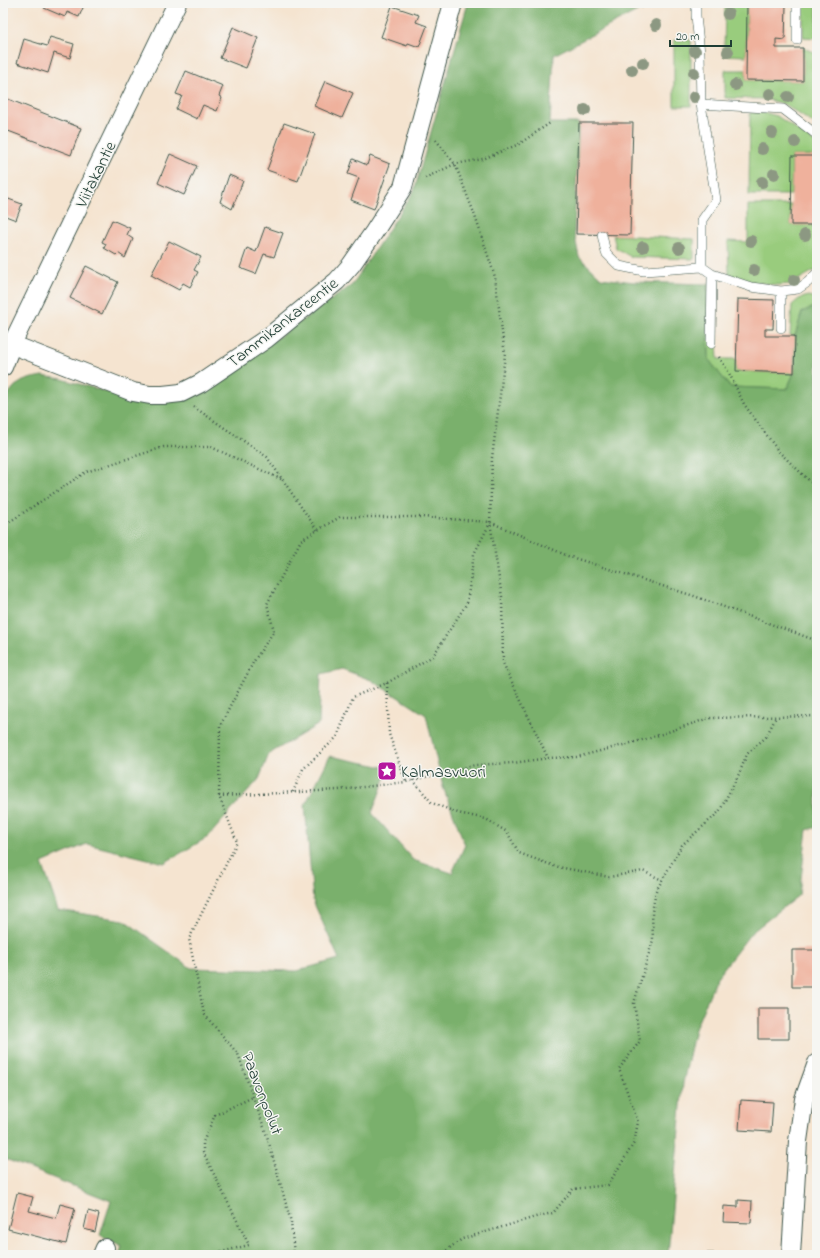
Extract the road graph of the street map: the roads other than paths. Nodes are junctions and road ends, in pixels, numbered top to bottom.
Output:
1 (177, 3) edge
2 (453, 3) edge
3 (696, 3) edge
4 (797, 3) edge
5 (797, 40) dead end
6 (701, 104) junction
7 (817, 135) edge
8 (602, 235) dead end
9 (702, 266) junction
10 (817, 273) edge
11 (712, 274) junction
12 (781, 291) junction
13 (781, 328) dead end
14 (7, 343) edge
15 (711, 344) road end
16 (3, 367) edge
17 (817, 1063) edge
18 (791, 1255) edge

1 - 14 street, Viitakantie
2 - 14 street, Tammikankareentie
3 - 6 lane
4 - 5 lane
6 - 7 lane
6 - 9 lane
8 - 9 lane
9 - 11 lane
10 - 12 lane
11 - 12 lane
11 - 15 lane
12 - 13 lane
14 - 16 street, Viitakantie
17 - 18 street

